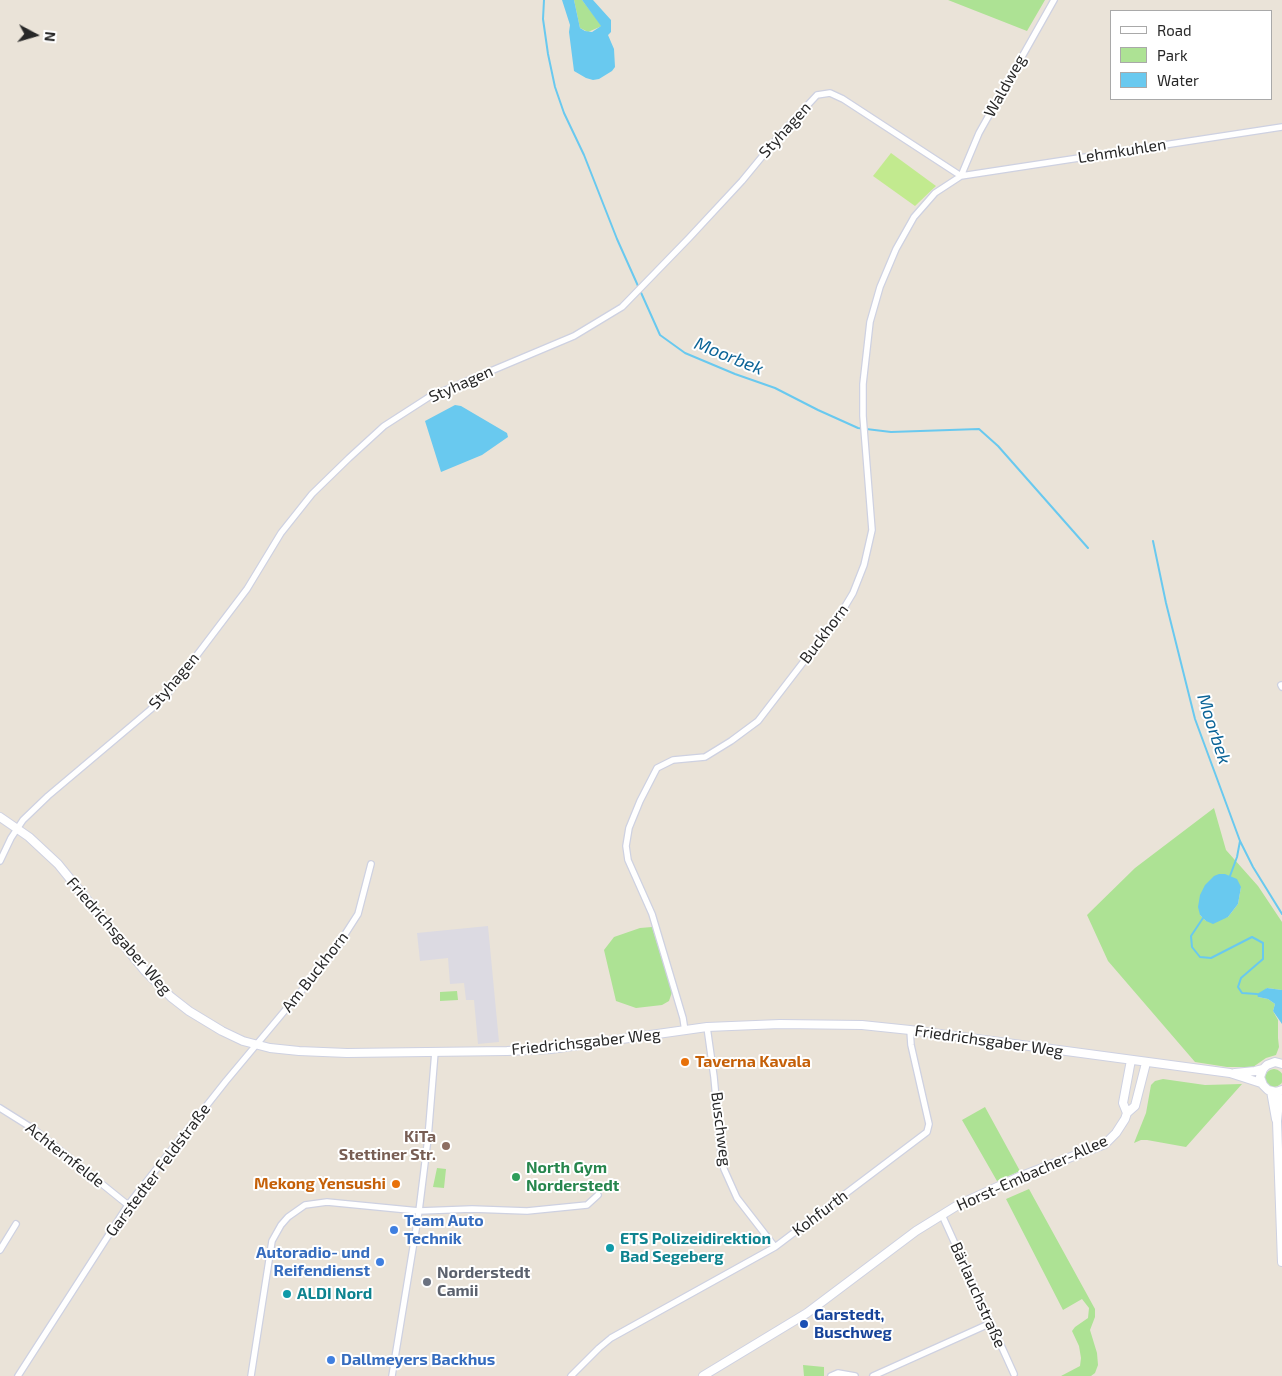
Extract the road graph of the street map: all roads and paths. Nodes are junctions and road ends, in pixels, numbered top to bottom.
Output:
1 (1054, 0) edge
2 (1282, 127) edge
3 (961, 176) junction
4 (0, 818) edge
5 (17, 828) junction
6 (0, 861) edge
7 (371, 864) dead end
8 (707, 1028) junction
9 (910, 1030) junction
10 (685, 1031) junction
11 (257, 1045) junction
12 (435, 1052) junction
13 (1131, 1060) junction
14 (1146, 1063) junction
15 (1282, 1064) edge
16 (1263, 1069) junction
17 (1230, 1073) junction
18 (1262, 1083) junction
19 (1281, 1090) edge
20 (1271, 1091) junction
21 (0, 1108) edge
22 (1127, 1113) junction
23 (1277, 1121) junction
24 (598, 1195) dead end
25 (128, 1205) junction
26 (419, 1211) junction
27 (942, 1215) junction
28 (16, 1224) dead end
29 (774, 1247) junction
30 (0, 1250) edge
31 (1282, 1262) edge
32 (990, 1323) junction
33 (1014, 1374) dead end
34 (18, 1376) edge
35 (251, 1376) edge
36 (392, 1376) edge
37 (571, 1376) edge
38 (703, 1376) edge
39 (831, 1376) edge
40 (855, 1376) edge
41 (873, 1376) edge

1 - 3 street, Waldweg
2 - 3 street, Lehmkuhlen
3 - 5 street, Styhagen
3 - 10 street, Buckhorn
4 - 5 main road, Friedrichsgaber Weg
5 - 6 street, Styhagen
5 - 11 main road, Friedrichsgaber Weg
7 - 11 street, Am Buckhorn
8 - 9 main road, Friedrichsgaber Weg
8 - 10 main road, Friedrichsgaber Weg
8 - 29 street, Buschweg
9 - 13 main road, Friedrichsgaber Weg
9 - 29 street, Kohfurth
10 - 12 main road, Friedrichsgaber Weg
11 - 12 main road, Friedrichsgaber Weg
11 - 25 street, Garstedter Feldstraße
12 - 26 street
13 - 14 main road, Friedrichsgaber Weg
13 - 22 main road
14 - 17 main road, Friedrichsgaber Weg
14 - 22 main road, Horst-Embacher-Allee
15 - 16 main road, Friedrichsgaber Weg
16 - 17 main road, Friedrichsgaber Weg
16 - 18 main road
17 - 18 main road, Friedrichsgaber Weg
18 - 20 main road
19 - 20 main road
19 - 23 main road
20 - 23 main road
21 - 25 street, Achternfelde
22 - 27 main road, Horst-Embacher-Allee
23 - 31 main road
24 - 26 street
25 - 34 street, Garstedter Feldstraße
26 - 35 street
26 - 36 street
27 - 32 street, Bärlauchstraße
27 - 38 main road, Horst-Embacher-Allee
28 - 30 street
29 - 37 street, Kohfurth
32 - 33 street, Bärlauchstraße
32 - 41 street
39 - 40 street

